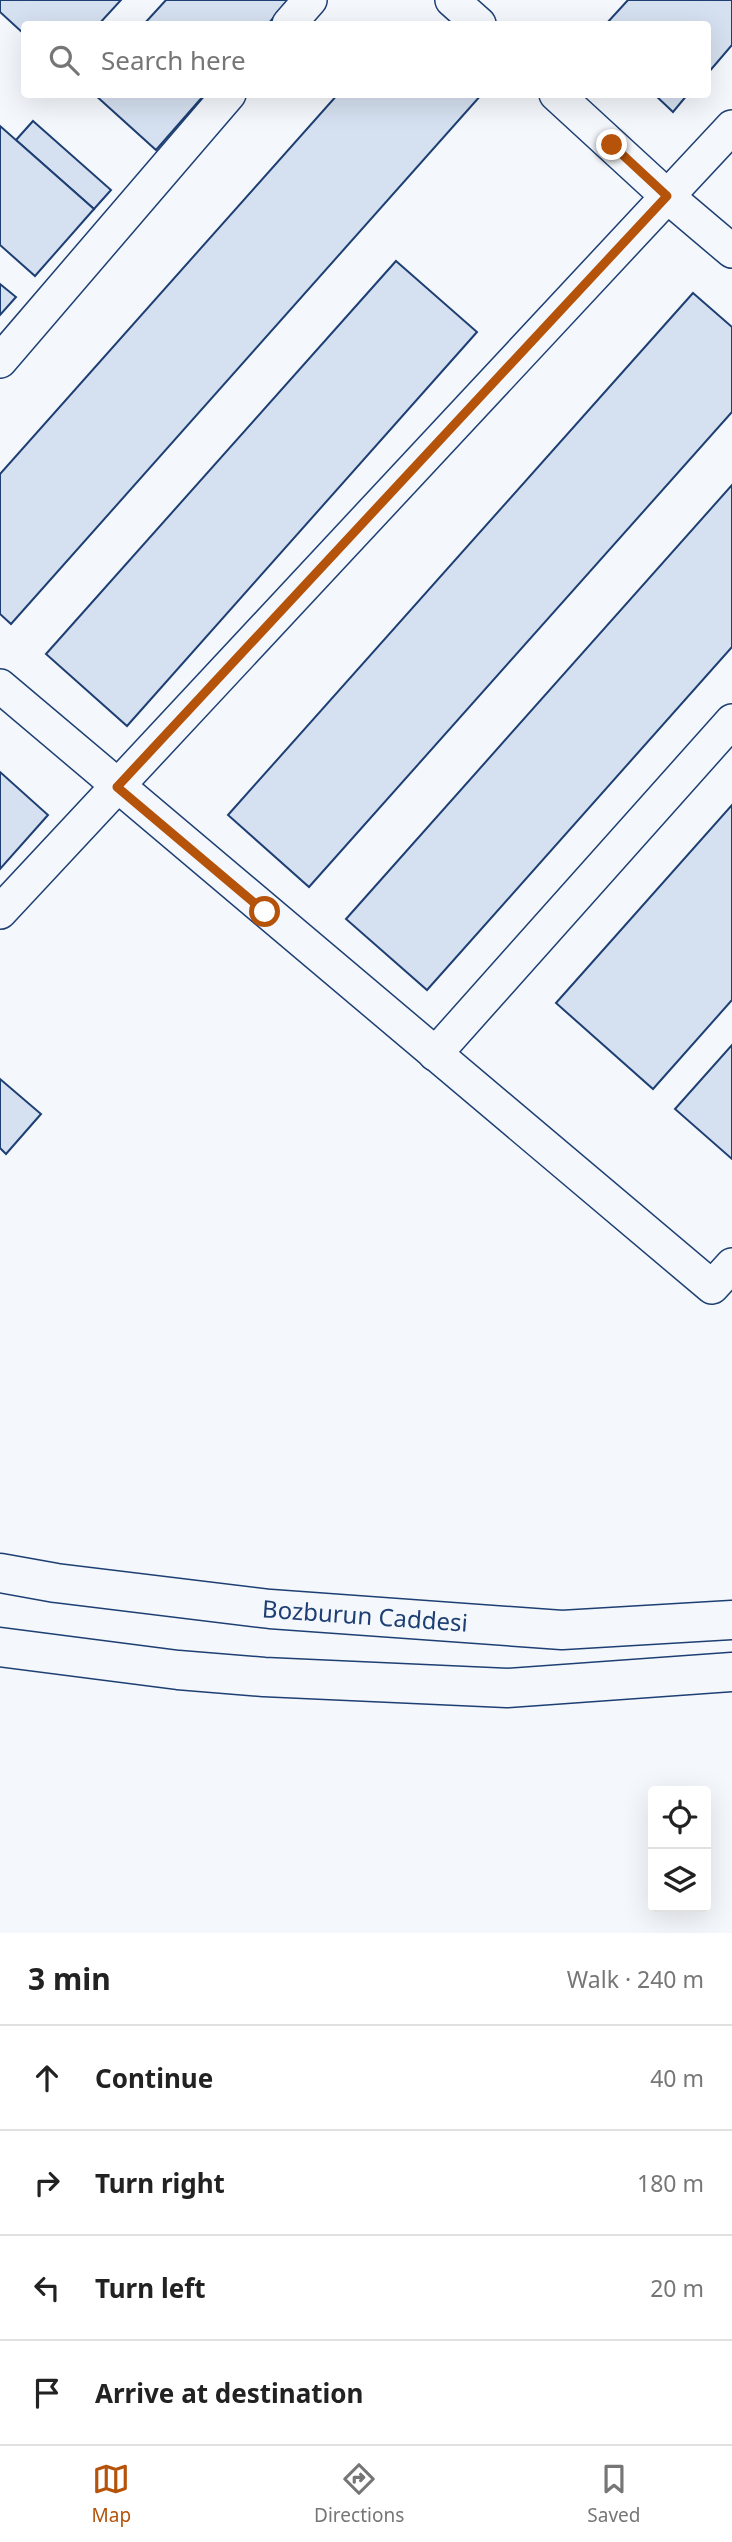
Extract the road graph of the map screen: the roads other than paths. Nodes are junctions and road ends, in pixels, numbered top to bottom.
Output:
1 (310, 0) edge
2 (452, 0) edge
3 (292, 21) edge
4 (476, 21) edge
5 (226, 98) edge
6 (560, 98) edge
7 (732, 127) edge
8 (667, 196) junction
9 (732, 251) edge
10 (0, 361) edge
11 (0, 686) edge
12 (732, 720) edge
13 (117, 787) junction
14 (0, 912) edge
15 (435, 1055) junction
16 (732, 1265) edge
17 (0, 1573) edge
18 (732, 1620) edge
19 (0, 1647) edge
20 (732, 1672) edge

1 - 3 street
2 - 4 street
5 - 10 street
6 - 8 street
7 - 8 street
8 - 9 street
8 - 13 street
11 - 13 street
12 - 15 street
13 - 14 street
13 - 15 street
15 - 16 street
17 - 18 main road, Bozburun Caddesi
19 - 20 main road

